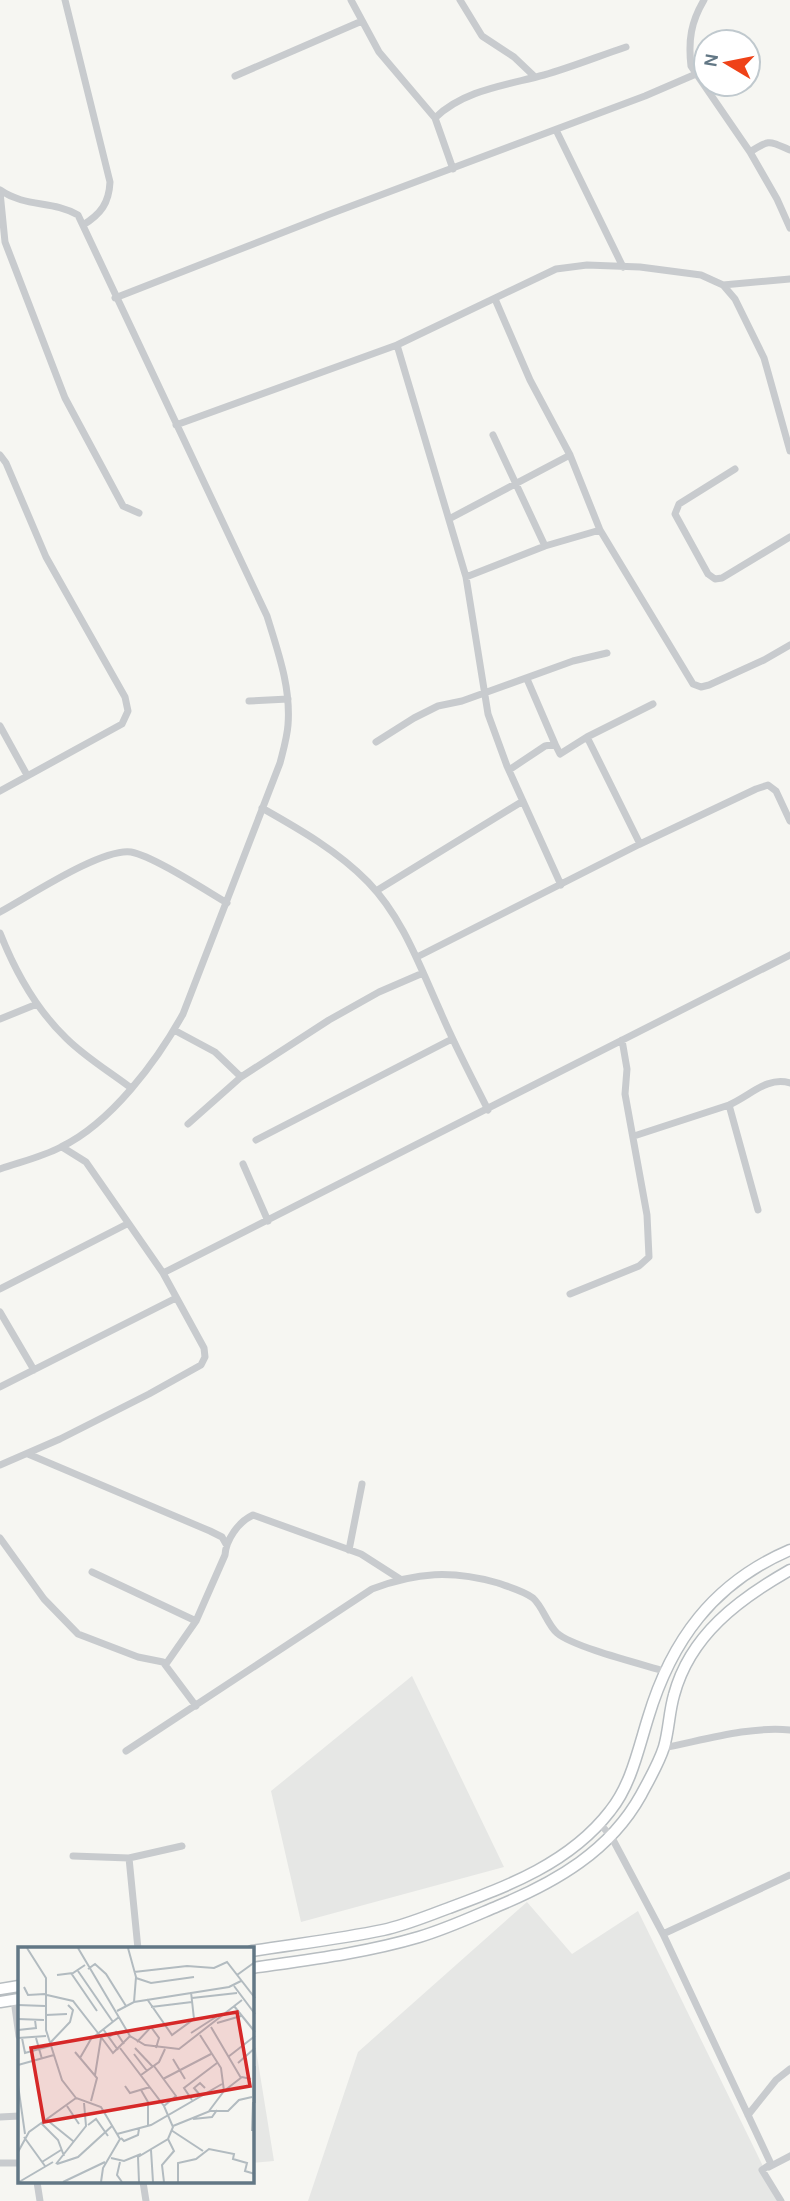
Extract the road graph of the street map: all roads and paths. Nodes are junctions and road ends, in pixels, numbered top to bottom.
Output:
1 (65, 0) edge
2 (351, 0) edge
3 (460, 0) edge
4 (704, 0) edge
5 (362, 22) junction
6 (626, 47) dead end
7 (692, 68) edge
8 (235, 76) dead end
9 (692, 76) edge
10 (535, 77) junction
11 (714, 98) edge
12 (435, 118) junction
13 (556, 130) junction
14 (790, 150) edge
15 (750, 152) junction
16 (453, 169) junction
17 (0, 191) edge
18 (83, 225) junction
19 (790, 228) edge
20 (623, 267) junction
21 (790, 279) edge
22 (723, 285) junction
23 (116, 299) junction
24 (495, 299) junction
25 (397, 345) junction
26 (176, 425) junction
27 (493, 435) dead end
28 (790, 451) edge
29 (0, 455) edge
30 (570, 455) junction
31 (735, 469) dead end
32 (517, 483) junction
33 (139, 513) dead end
34 (449, 519) junction
35 (600, 530) junction
36 (790, 537) edge
37 (545, 546) junction
38 (466, 577) junction
39 (790, 645) edge
40 (607, 653) dead end
41 (527, 679) junction
42 (485, 693) junction
43 (288, 699) junction
44 (249, 701) dead end
45 (653, 704) dead end
46 (0, 726) edge
47 (587, 737) junction
48 (376, 742) dead end
49 (555, 744) junction
50 (509, 771) junction
51 (27, 775) junction
52 (0, 791) edge
53 (523, 801) junction
54 (262, 808) junction
55 (790, 821) edge
56 (640, 844) junction
57 (561, 885) junction
58 (376, 891) junction
59 (226, 902) junction
60 (0, 912) edge
61 (0, 933) edge
62 (790, 955) edge
63 (417, 957) junction
64 (423, 972) junction
65 (37, 1004) junction
66 (0, 1019) edge
67 (174, 1030) junction
68 (452, 1039) junction
69 (622, 1040) junction
70 (241, 1077) junction
71 (790, 1083) edge
72 (131, 1088) junction
73 (729, 1104) junction
74 (488, 1110) junction
75 (188, 1124) dead end
76 (634, 1136) junction
77 (256, 1140) dead end
78 (62, 1147) junction
79 (243, 1164) dead end
80 (0, 1169) edge
81 (758, 1210) dead end
82 (268, 1221) junction
83 (127, 1224) junction
84 (163, 1273) junction
85 (0, 1289) edge
86 (570, 1294) dead end
87 (176, 1298) junction
88 (0, 1312) edge
89 (34, 1370) junction
90 (0, 1387) edge
91 (28, 1454) junction
92 (0, 1465) edge
93 (362, 1484) dead end
94 (0, 1538) edge
95 (226, 1544) junction
96 (349, 1550) junction
97 (790, 1550) edge
98 (790, 1570) edge
99 (92, 1572) dead end
100 (400, 1579) junction
101 (196, 1621) junction
102 (166, 1664) junction
103 (664, 1671) junction
104 (196, 1706) junction
105 (790, 1730) edge
106 (663, 1748) junction
107 (126, 1751) dead end
108 (600, 1824) junction
109 (611, 1836) junction
110 (182, 1846) dead end
111 (73, 1856) dead end
112 (129, 1858) junction
113 (790, 1875) edge
114 (663, 1934) junction
115 (138, 1947) edge
116 (254, 1951) edge
117 (254, 1968) edge
118 (18, 1986) edge
119 (0, 1989) edge
120 (17, 1999) edge
121 (0, 2002) edge
122 (18, 2018) edge
123 (790, 2069) edge
124 (748, 2115) junction
125 (18, 2116) edge
126 (0, 2117) edge
127 (790, 2156) edge
128 (0, 2163) edge
129 (18, 2163) edge
130 (762, 2170) junction
131 (781, 2201) edge

1 - 18 street
2 - 5 street
3 - 10 street
4 - 7 street
5 - 8 street
5 - 12 street
6 - 10 street
9 - 13 street
10 - 12 street
11 - 15 street
12 - 16 street
13 - 16 street
13 - 20 street
14 - 15 street
15 - 19 street
16 - 23 street
17 - 18 street
17 - 33 street
18 - 23 street
20 - 22 street
20 - 24 street
21 - 22 street
22 - 28 street
23 - 26 street
24 - 25 street
24 - 30 street
25 - 26 street
25 - 34 street
26 - 43 street
27 - 32 street
29 - 51 street
30 - 32 street
30 - 35 street
31 - 36 street
32 - 34 street
32 - 37 street
34 - 38 street
35 - 37 street
35 - 39 street
37 - 38 street
38 - 42 street
40 - 41 street
41 - 42 street
41 - 49 street
42 - 48 street
42 - 50 street
43 - 44 street
43 - 54 street
45 - 47 street
46 - 51 street
47 - 49 street
47 - 56 street
49 - 50 street
50 - 53 street
51 - 52 street
53 - 57 street
53 - 58 street
54 - 58 street
54 - 59 street
55 - 56 street
56 - 57 street
57 - 63 street
58 - 63 street
59 - 60 street
59 - 67 street
61 - 65 street
62 - 69 street
63 - 64 street
64 - 68 street
64 - 70 street
65 - 66 street
65 - 72 street
67 - 70 street
67 - 72 street
68 - 74 street
68 - 77 street
69 - 74 street
69 - 76 street
70 - 75 street
71 - 73 street
72 - 78 street
73 - 76 street
73 - 81 street
74 - 82 street
76 - 86 street
78 - 80 street
78 - 83 street
79 - 82 street
82 - 84 street
83 - 84 street
83 - 85 street
84 - 87 street
87 - 89 street
87 - 91 street
88 - 89 street
89 - 90 street
91 - 92 street
91 - 95 street
93 - 96 street
94 - 102 street
95 - 96 street
95 - 101 street
96 - 100 street
97 - 103 main road
98 - 106 main road
99 - 101 street
100 - 103 street
100 - 104 street
101 - 102 street
102 - 104 street
103 - 108 main road
104 - 107 street
105 - 106 street
106 - 109 main road
108 - 109 street
108 - 116 main road
109 - 114 street
109 - 117 main road
110 - 112 street
111 - 112 street
112 - 115 street
113 - 114 street
114 - 124 street
118 - 119 main road
120 - 121 main road
120 - 122 street
123 - 124 street
124 - 130 street
125 - 126 street
127 - 130 street
128 - 129 street
130 - 131 street

